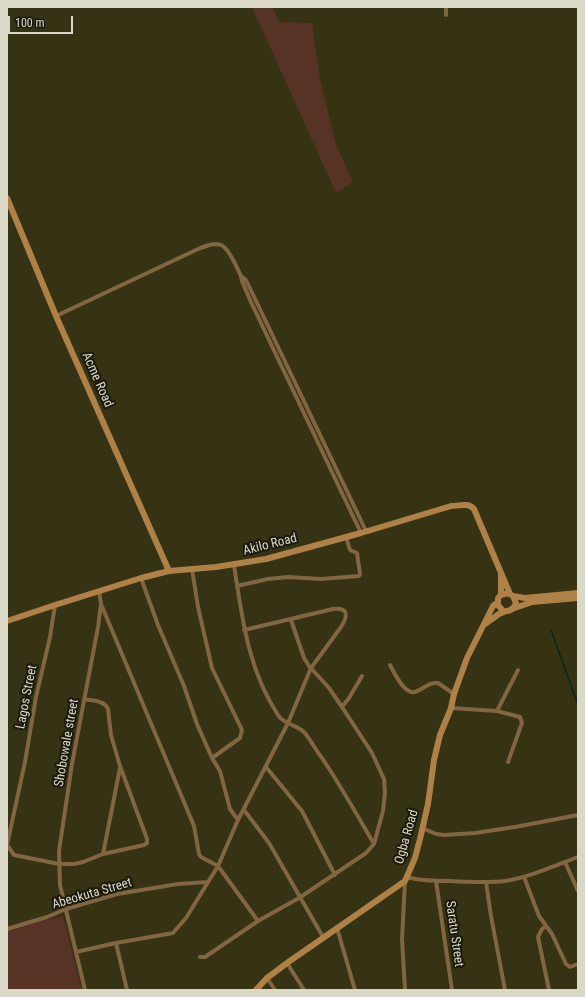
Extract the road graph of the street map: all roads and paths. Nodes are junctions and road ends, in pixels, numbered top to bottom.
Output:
1 (446, 7) edge
2 (446, 15) dead end
3 (7, 198) edge
4 (252, 299) junction
5 (56, 316) junction
6 (278, 348) junction
7 (274, 350) junction
8 (364, 532) junction
9 (346, 537) junction
10 (234, 565) junction
11 (192, 569) junction
12 (500, 569) junction
13 (169, 571) junction
14 (141, 578) junction
15 (237, 586) junction
16 (99, 591) junction
17 (578, 593) edge
18 (501, 595) junction
19 (512, 595) junction
20 (578, 598) edge
21 (497, 603) junction
22 (55, 604) junction
23 (101, 604) junction
24 (509, 610) junction
25 (291, 620) junction
26 (7, 621) edge
27 (485, 624) junction
28 (244, 630) junction
29 (390, 665) dead end
30 (311, 668) junction
31 (518, 670) dead end
32 (362, 676) dead end
33 (454, 694) junction
34 (84, 699) junction
35 (342, 707) junction
36 (451, 708) junction
37 (497, 711) junction
38 (288, 723) junction
39 (212, 758) junction
40 (508, 762) dead end
41 (120, 766) junction
42 (266, 767) junction
43 (244, 810) junction
44 (578, 815) edge
45 (238, 820) junction
46 (422, 828) junction
47 (374, 844) junction
48 (103, 854) junction
49 (578, 857) edge
50 (565, 862) junction
51 (59, 864) junction
52 (218, 866) junction
53 (335, 875) junction
54 (524, 877) junction
55 (406, 879) junction
56 (436, 881) junction
57 (208, 882) junction
58 (486, 882) junction
59 (578, 891) edge
60 (299, 898) junction
61 (66, 909) junction
62 (258, 921) junction
63 (546, 926) junction
64 (337, 928) junction
65 (7, 929) edge
66 (323, 937) junction
67 (116, 943) junction
68 (76, 952) junction
69 (200, 957) dead end
70 (287, 963) junction
71 (578, 964) edge
72 (267, 978) junction
73 (85, 990) edge
74 (127, 990) edge
75 (256, 990) edge
76 (275, 990) edge
77 (304, 990) edge
78 (355, 990) edge
79 (405, 990) edge
80 (452, 990) edge
81 (505, 990) edge
82 (549, 990) edge

1 - 2 street
3 - 5 street, Acme Road
4 - 5 street
4 - 6 street
4 - 7 street
5 - 13 street, Acme Road
6 - 7 street
6 - 8 street
7 - 8 street
8 - 9 street, Akilo Road
8 - 12 street, Akilo Road
9 - 10 street, Akilo Road
9 - 15 street
10 - 11 street, Akilo Road
10 - 15 street
11 - 13 street, Akilo Road
11 - 39 street
12 - 18 street, Akilo Road
12 - 19 street, Akilo Road
13 - 14 street, Akilo Road
14 - 16 street, Akilo Road
14 - 39 street
15 - 28 street
16 - 22 street, Akilo Road
16 - 23 street
17 - 19 street
18 - 19 street
18 - 21 street
19 - 24 street
20 - 24 street, Ogba Road
21 - 24 street
21 - 27 street, Ogba Road
22 - 26 street, Akilo Road
22 - 51 street, Lagos Street
23 - 34 street, Shobowale street
23 - 52 street
24 - 27 street, Ogba Road
25 - 28 street
25 - 30 street
25 - 30 street
27 - 33 street, Ogba Road
28 - 38 street
29 - 33 street
30 - 35 street
30 - 38 street
31 - 37 street
32 - 35 street
33 - 36 street, Ogba Road
34 - 41 street
34 - 51 street, Shobowale street
35 - 47 street
36 - 37 street
36 - 46 street, Ogba Road
37 - 40 street
38 - 42 street
38 - 47 street
39 - 45 street
41 - 48 street
41 - 48 street, Lagos Street
42 - 43 street
42 - 53 street
43 - 45 street
43 - 60 street
44 - 46 street
45 - 52 street
46 - 55 street, Ogba Road
47 - 53 street
48 - 51 street, Lagos Street
49 - 50 street
50 - 54 street
50 - 59 street
51 - 61 street, Shobowale street
52 - 57 street
52 - 62 street
53 - 60 street
54 - 58 street
54 - 63 street
55 - 56 street
55 - 64 street, Ogba Road
55 - 79 street
56 - 58 street
56 - 80 street, Saratu Street
57 - 61 street, Abeokuta Street
57 - 67 street
58 - 81 street
60 - 62 street
60 - 66 street
61 - 65 street, Abeokuta Street
61 - 68 street, Shobowale street
62 - 69 street
63 - 71 street
63 - 82 street
64 - 66 street, Ogba Road
64 - 78 street
66 - 70 street, Ogba Road
67 - 68 street
67 - 74 street
68 - 73 street, Shobowale street
70 - 72 street, Ogba Road
70 - 77 street
72 - 75 street, Ogba Road
72 - 76 street

